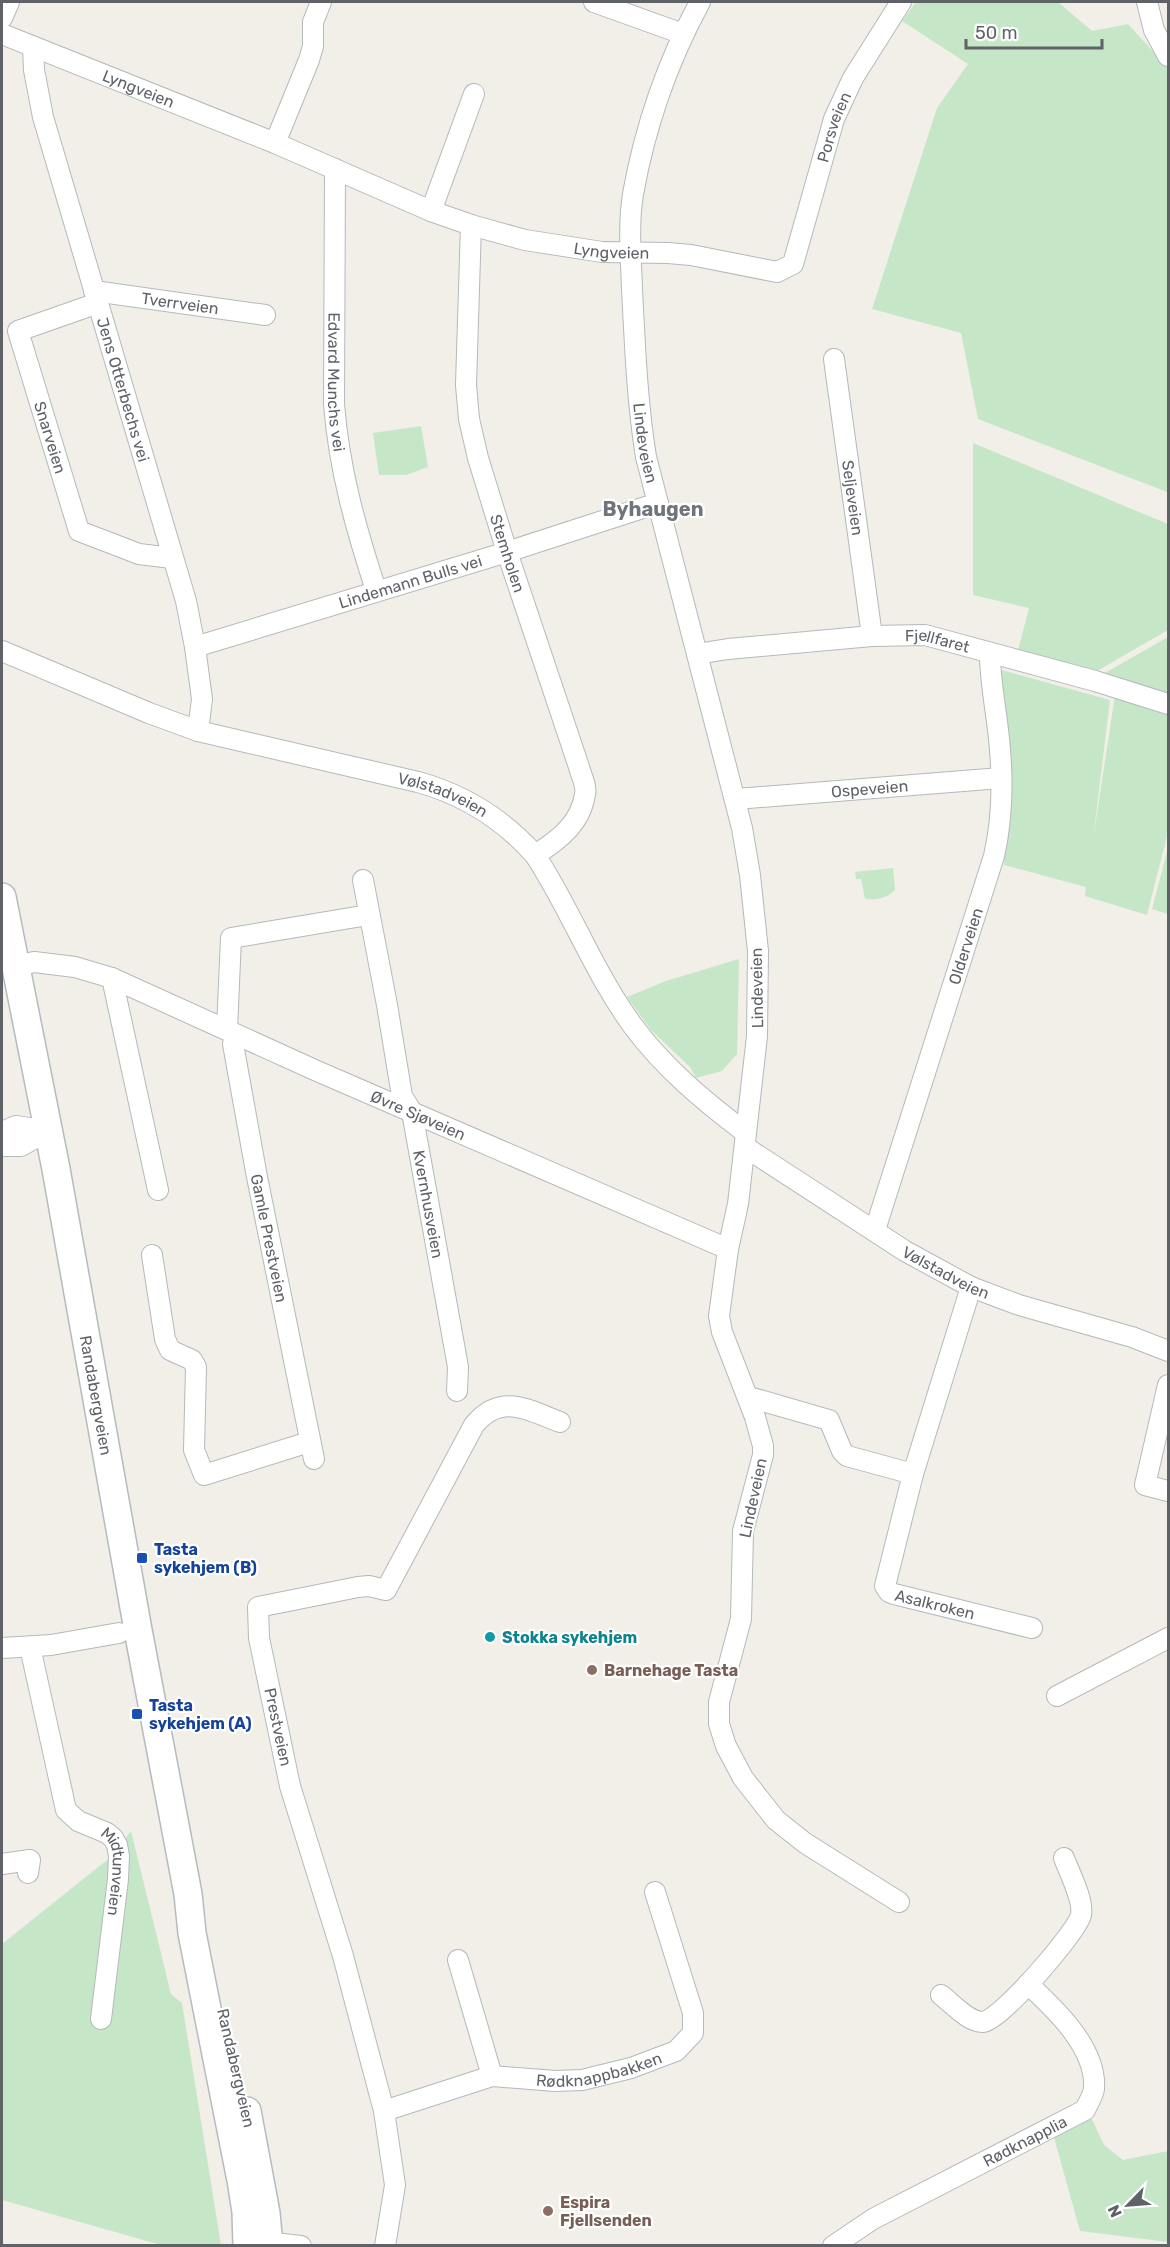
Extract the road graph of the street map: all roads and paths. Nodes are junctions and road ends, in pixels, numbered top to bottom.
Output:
1 (9, 2) edge
2 (321, 2) edge
3 (594, 2) edge
4 (700, 2) edge
5 (901, 2) edge
6 (1147, 2) edge
7 (2, 18) edge
8 (2, 34) edge
9 (683, 34) junction
10 (33, 48) junction
11 (1168, 56) edge
12 (474, 94) dead end
13 (275, 143) junction
14 (335, 169) junction
15 (431, 210) junction
16 (471, 225) junction
17 (631, 252) junction
18 (793, 264) joint
19 (96, 297) junction
20 (265, 315) dead end
21 (834, 359) dead end
22 (658, 503) junction
23 (507, 552) junction
24 (172, 558) junction
25 (376, 590) junction
26 (872, 636) junction
27 (195, 647) junction
28 (2, 651) edge
29 (697, 654) junction
30 (990, 654) junction
31 (1168, 704) edge
32 (198, 731) junction
33 (1001, 778) junction
34 (736, 799) junction
35 (536, 855) junction
36 (363, 880) dead end
37 (2, 897) edge
38 (368, 915) junction
39 (14, 967) junction
40 (112, 978) junction
41 (231, 1032) junction
42 (412, 1112) junction
43 (48, 1131) junction
44 (2, 1132) edge
45 (745, 1140) junction
46 (2, 1146) edge
47 (158, 1190) dead end
48 (875, 1230) junction
49 (728, 1249) junction
50 (152, 1255) dead end
51 (971, 1287) junction
52 (1168, 1351) edge
53 (1168, 1384) edge
54 (457, 1391) dead end
55 (749, 1397) junction
56 (560, 1422) dead end
57 (913, 1474) junction
58 (1168, 1491) edge
59 (1032, 1628) dead end
60 (119, 1633) dead end
61 (1168, 1638) edge
62 (30, 1647) junction
63 (2, 1648) edge
64 (1057, 1696) dead end
65 (1064, 1858) dead end
66 (2, 1863) edge
67 (29, 1867) dead end
68 (655, 1892) dead end
69 (899, 1902) dead end
70 (458, 1960) dead end
71 (1028, 1984) junction
72 (941, 1995) dead end
73 (101, 2019) dead end
74 (492, 2076) junction
75 (384, 2111) junction
76 (258, 2243) edge
77 (301, 2246) edge
78 (385, 2246) edge
79 (832, 2246) edge

1 - 7 street
2 - 13 street
3 - 9 street
4 - 9 street, Lindeveien
5 - 18 street, Porsveien
6 - 11 street
8 - 10 street, Lyngveien
9 - 17 street, Lindeveien
10 - 13 street, Lyngveien
10 - 19 street, Jens Otterbechs vei
12 - 15 street
13 - 14 street, Lyngveien
14 - 15 street, Lyngveien
14 - 25 street, Edvard Munchs vei
15 - 16 street, Lyngveien
16 - 17 street, Lyngveien
16 - 23 street, Stemholen
17 - 18 street, Lyngveien
17 - 22 street, Lindeveien
19 - 20 street, Tverrveien
19 - 24 street, Jens Otterbechs vei
19 - 24 street, Snarveien
21 - 26 street, Seljeveien
22 - 23 street, Lindemann Bulls vei
22 - 29 street, Lindeveien
23 - 25 street, Lindemann Bulls vei
23 - 35 street, Stemholen
24 - 27 street, Jens Otterbechs vei
25 - 27 street, Lindemann Bulls vei
26 - 29 street, Fjellfaret
26 - 30 street, Fjellfaret
27 - 32 street, Jens Otterbechs vei
28 - 32 street, Vølstadveien
29 - 34 street, Lindeveien
30 - 31 street, Fjellfaret
30 - 33 street, Olderveien
32 - 35 street, Vølstadveien
33 - 34 street, Ospeveien
33 - 48 street, Olderveien
34 - 45 street, Lindeveien
35 - 45 street, Vølstadveien
36 - 38 street, Kvernhusveien
37 - 39 main road, Randabergveien
38 - 41 street, Gamle Prestveien
38 - 42 street, Kvernhusveien
39 - 40 street, Øvre Sjøveien
39 - 43 main road, Randabergveien
40 - 41 street, Øvre Sjøveien
40 - 47 street
41 - 42 street, Øvre Sjøveien
41 - 50 street, Gamle Prestveien
42 - 49 street, Øvre Sjøveien
42 - 54 street, Kvernhusveien
43 - 44 street
43 - 46 street
43 - 76 main road, Randabergveien
45 - 48 street, Vølstadveien
45 - 49 street, Lindeveien
48 - 51 street, Vølstadveien
49 - 55 street, Lindeveien
51 - 52 street, Vølstadveien
51 - 57 street, Asalkroken
53 - 58 street
55 - 57 street
55 - 69 street, Lindeveien
56 - 75 street, Prestveien
57 - 59 street, Asalkroken
60 - 62 street
61 - 64 street
62 - 63 street
62 - 73 street, Midtunveien
65 - 71 street
66 - 67 street
68 - 74 street, Rødknappbakken
70 - 74 street
71 - 72 street
71 - 79 street, Rødknapplia
74 - 75 street, Rødknappbakken
75 - 78 street, Prestveien
76 - 77 street

